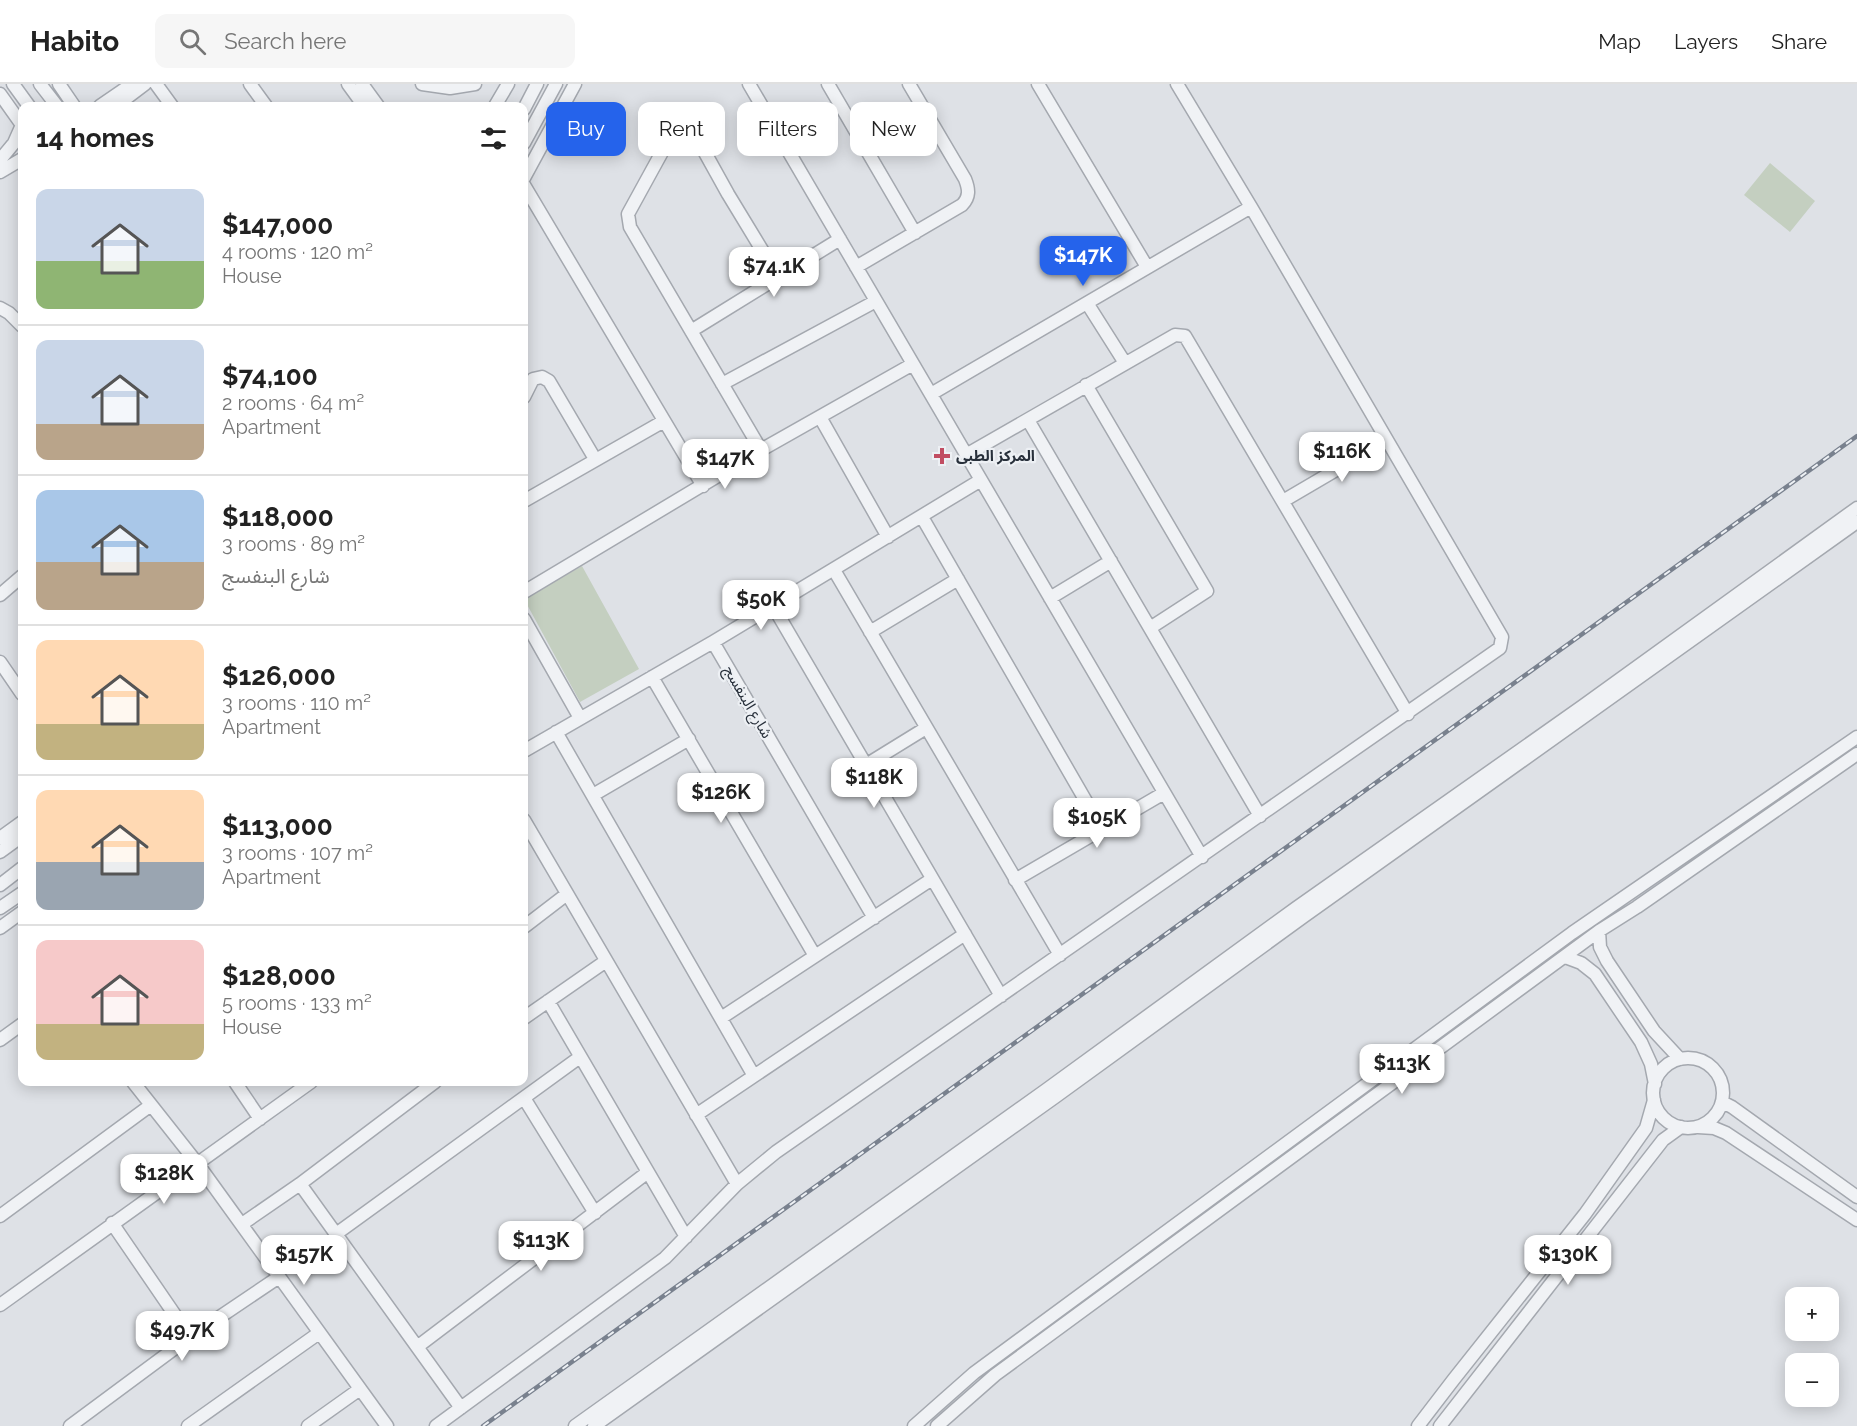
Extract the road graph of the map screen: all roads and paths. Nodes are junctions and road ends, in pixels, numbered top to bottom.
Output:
1 (10, 84) edge
2 (40, 84) edge
3 (132, 84) edge
4 (146, 84) edge
5 (154, 84) edge
6 (250, 84) edge
7 (348, 84) edge
8 (362, 84) edge
9 (422, 84) edge
10 (475, 84) edge
11 (508, 84) edge
12 (537, 84) edge
13 (556, 84) edge
14 (575, 84) edge
15 (749, 84) edge
16 (828, 84) edge
17 (909, 84) edge
18 (1038, 84) edge
19 (1177, 84) edge
20 (61, 87) edge
21 (0, 92) edge
22 (26, 102) edge
23 (53, 102) edge
24 (54, 102) edge
25 (71, 102) edge
26 (106, 102) edge
27 (121, 102) edge
28 (169, 102) edge
29 (264, 102) edge
30 (361, 102) edge
31 (375, 102) edge
32 (497, 102) edge
33 (528, 102) edge
34 (18, 119) edge
35 (18, 134) edge
36 (528, 136) edge
37 (0, 160) edge
38 (18, 161) edge
39 (528, 171) edge
40 (0, 172) edge
41 (528, 192) edge
42 (1251, 207) junction
43 (915, 232) junction
44 (840, 239) junction
45 (856, 267) junction
46 (1148, 267) junction
47 (779, 278) junction
48 (876, 301) junction
49 (1087, 303) junction
50 (0, 308) edge
51 (18, 322) edge
52 (691, 331) junction
53 (1125, 363) junction
54 (913, 364) junction
55 (722, 384) junction
56 (1086, 385) junction
57 (528, 389) edge
58 (931, 394) junction
59 (820, 417) junction
60 (1028, 420) junction
61 (664, 421) junction
62 (1387, 440) junction
63 (761, 450) junction
64 (966, 455) junction
65 (595, 459) junction
66 (981, 480) junction
67 (703, 486) junction
68 (528, 499) edge
69 (1283, 501) junction
70 (1857, 508) edge
71 (922, 517) junction
72 (1857, 522) edge
73 (888, 537) junction
74 (1111, 561) junction
75 (834, 570) junction
76 (18, 579) edge
77 (958, 579) junction
78 (528, 590) edge
79 (0, 595) edge
80 (1050, 598) junction
81 (773, 606) junction
82 (528, 626) edge
83 (1150, 628) junction
84 (870, 632) junction
85 (713, 642) junction
86 (0, 662) edge
87 (652, 677) junction
88 (18, 687) edge
89 (1408, 714) junction
90 (580, 718) junction
91 (926, 728) junction
92 (556, 732) junction
93 (1857, 736) edge
94 (689, 739) junction
95 (528, 749) edge
96 (1857, 754) edge
97 (866, 765) junction
98 (1164, 793) junction
99 (592, 795) junction
100 (1260, 816) junction
101 (18, 825) edge
102 (528, 827) edge
103 (1102, 829) junction
104 (0, 838) edge
105 (18, 842) edge
106 (0, 852) edge
107 (1202, 857) junction
108 (18, 871) edge
109 (932, 879) junction
110 (1015, 880) junction
111 (0, 885) edge
112 (567, 894) junction
113 (1628, 894) junction
114 (18, 895) edge
115 (1637, 907) junction
116 (0, 908) edge
117 (18, 915) edge
118 (874, 918) junction
119 (528, 924) edge
120 (0, 928) edge
121 (1599, 931) junction
122 (965, 934) junction
123 (1060, 955) junction
124 (815, 956) junction
125 (1564, 957) junction
126 (606, 961) junction
127 (1001, 996) junction
128 (548, 1001) junction
129 (1470, 1008) junction
130 (528, 1015) edge
131 (721, 1018) junction
132 (1479, 1020) junction
133 (18, 1027) edge
134 (0, 1040) edge
135 (580, 1057) junction
136 (1680, 1059) junction
137 (754, 1076) junction
138 (1655, 1084) junction
139 (137, 1086) edge
140 (238, 1086) edge
141 (305, 1086) edge
142 (430, 1086) edge
143 (524, 1098) junction
144 (1654, 1100) junction
145 (1722, 1102) junction
146 (151, 1105) junction
147 (696, 1115) junction
148 (260, 1119) junction
149 (1681, 1127) junction
150 (1697, 1127) junction
151 (197, 1163) junction
152 (648, 1172) junction
153 (300, 1184) junction
154 (736, 1184) junction
155 (1857, 1197) edge
156 (595, 1213) junction
157 (1585, 1214) junction
158 (0, 1216) edge
159 (1857, 1220) edge
160 (112, 1223) junction
161 (242, 1224) junction
162 (1597, 1224) junction
163 (336, 1234) junction
164 (686, 1237) junction
165 (279, 1277) junction
166 (0, 1305) edge
167 (319, 1333) junction
168 (190, 1337) junction
169 (417, 1347) junction
170 (360, 1389) junction
171 (948, 1395) junction
172 (957, 1407) junction
173 (461, 1408) junction
174 (70, 1426) edge
175 (188, 1426) edge
176 (308, 1426) edge
177 (387, 1426) edge
178 (436, 1426) edge
179 (575, 1426) edge
180 (594, 1426) edge
181 (914, 1426) edge
182 (937, 1426) edge
183 (1418, 1426) edge
184 (1440, 1426) edge

1 - 21 street
1 - 22 street
2 - 23 street
3 - 26 street
4 - 5 street
4 - 27 street
5 - 28 street
6 - 29 street
7 - 30 street
8 - 31 street
9 - 10 street
11 - 32 street
12 - 33 street
13 - 36 street
14 - 39 street
15 - 44 street
16 - 43 street
17 - 43 street
18 - 46 street
19 - 42 street
20 - 24 street
20 - 25 street
21 - 34 street
35 - 37 street
38 - 40 street
41 - 61 street
42 - 46 street
42 - 62 street
43 - 45 street
44 - 45 street
44 - 47 street
45 - 48 street
46 - 49 street
47 - 52 street
47 - 52 street
48 - 54 street
48 - 55 street
49 - 53 street
49 - 58 street
50 - 51 street
52 - 55 street
53 - 56 street
53 - 69 street
54 - 58 street
54 - 59 street
55 - 63 street
56 - 60 street
56 - 83 street
57 - 65 street
58 - 64 street
59 - 63 street
59 - 73 street
60 - 64 street
60 - 74 street
61 - 65 street
61 - 67 street
62 - 69 street
62 - 89 street
63 - 67 street
64 - 66 street
65 - 68 street
66 - 71 street
66 - 80 street
67 - 78 street
69 - 89 street
70 - 179 street
71 - 73 street
71 - 77 street
72 - 180 street
73 - 75 street
74 - 80 street
74 - 83 street
75 - 81 street
75 - 84 street
76 - 79 street
77 - 84 street
77 - 103 street
80 - 98 street
81 - 85 street
81 - 97 street
82 - 90 street
83 - 100 street
84 - 91 street
85 - 87 street
85 - 118 street, شارع البنفسج
86 - 88 street
87 - 90 street
87 - 94 street
89 - 100 street
90 - 92 street
91 - 97 street
91 - 110 street
92 - 95 street
92 - 99 street
93 - 113 street
94 - 99 street
94 - 124 street
96 - 115 street
97 - 109 street
98 - 103 street
98 - 107 street
99 - 131 street
100 - 107 street
101 - 104 street
102 - 112 street
103 - 110 street
105 - 106 street
107 - 123 street
108 - 111 street
109 - 118 street
109 - 122 street
110 - 123 street
112 - 119 street
112 - 126 street
113 - 115 street
113 - 129 street
114 - 116 street
115 - 121 street
117 - 120 street
118 - 124 street
121 - 125 street
121 - 136 street
122 - 127 street
122 - 137 street
123 - 127 street
124 - 131 street
125 - 132 street
125 - 138 street
126 - 128 street
126 - 147 street
127 - 154 street
128 - 130 street
128 - 135 street
129 - 132 street
129 - 171 street
131 - 137 street
132 - 172 street
133 - 134 street
135 - 143 street
135 - 152 street
136 - 138 street
136 - 145 street
137 - 147 street
138 - 144 street
139 - 146 street
140 - 148 street
141 - 148 street
142 - 153 street
143 - 156 street
143 - 163 street
144 - 149 street
144 - 157 street
145 - 150 street
145 - 155 street
146 - 151 street
146 - 158 street
147 - 154 street
148 - 151 street
149 - 150 street
149 - 162 street
150 - 159 street
151 - 160 street
151 - 161 street
152 - 156 street
152 - 164 street
153 - 161 street
153 - 163 street
154 - 164 street
156 - 169 street
157 - 162 street
157 - 183 street
160 - 166 street
160 - 168 street
161 - 165 street
162 - 184 street
163 - 169 street
164 - 173 street
165 - 167 street
165 - 168 street
167 - 170 street
167 - 175 street
168 - 174 street
169 - 173 street
170 - 176 street
170 - 177 street
171 - 172 street
171 - 181 street
172 - 182 street
173 - 178 street

